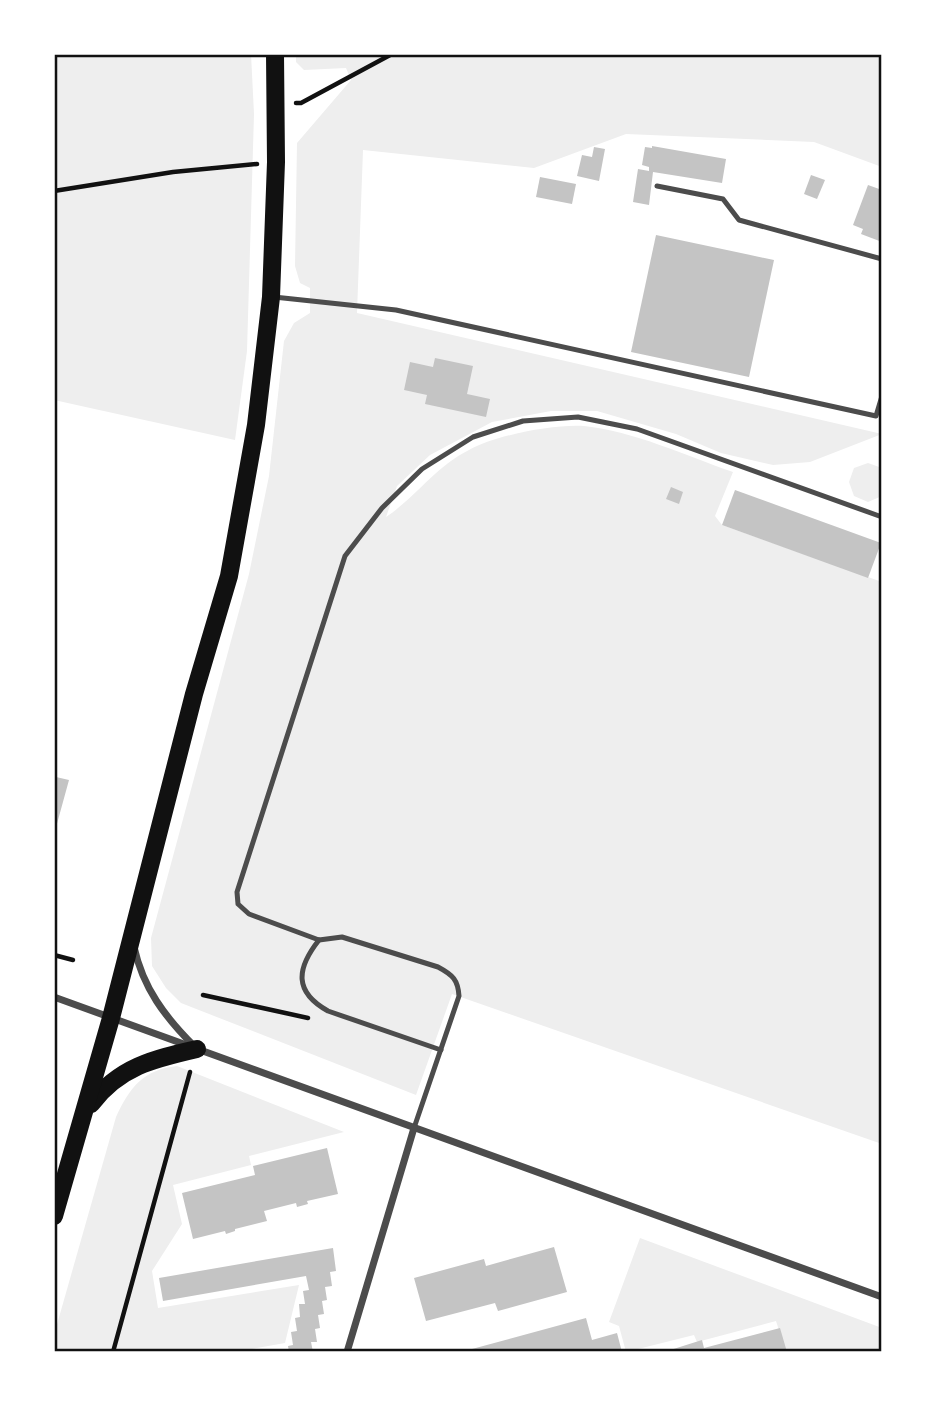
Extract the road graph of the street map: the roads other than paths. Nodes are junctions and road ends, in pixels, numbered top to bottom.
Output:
1 (275, 54) edge
2 (657, 186) dead end
3 (882, 259) edge
4 (271, 297) junction
5 (882, 396) edge
6 (879, 417) edge
7 (882, 517) edge
8 (132, 938) junction
9 (319, 940) junction
10 (54, 997) edge
11 (111, 1018) junction
12 (197, 1049) junction
13 (441, 1050) junction
14 (83, 1116) junction
15 (414, 1128) junction
16 (54, 1216) edge
17 (882, 1297) edge
18 (347, 1352) edge

1 - 4 main road
2 - 3 lane
4 - 6 lane
4 - 8 main road
5 - 6 lane
7 - 9 lane
8 - 11 main road
8 - 12 street
9 - 13 lane
9 - 13 lane
10 - 11 street
11 - 12 street
11 - 14 main road
12 - 14 main road
12 - 15 street
13 - 15 lane
14 - 16 main road
15 - 17 street
15 - 18 street

